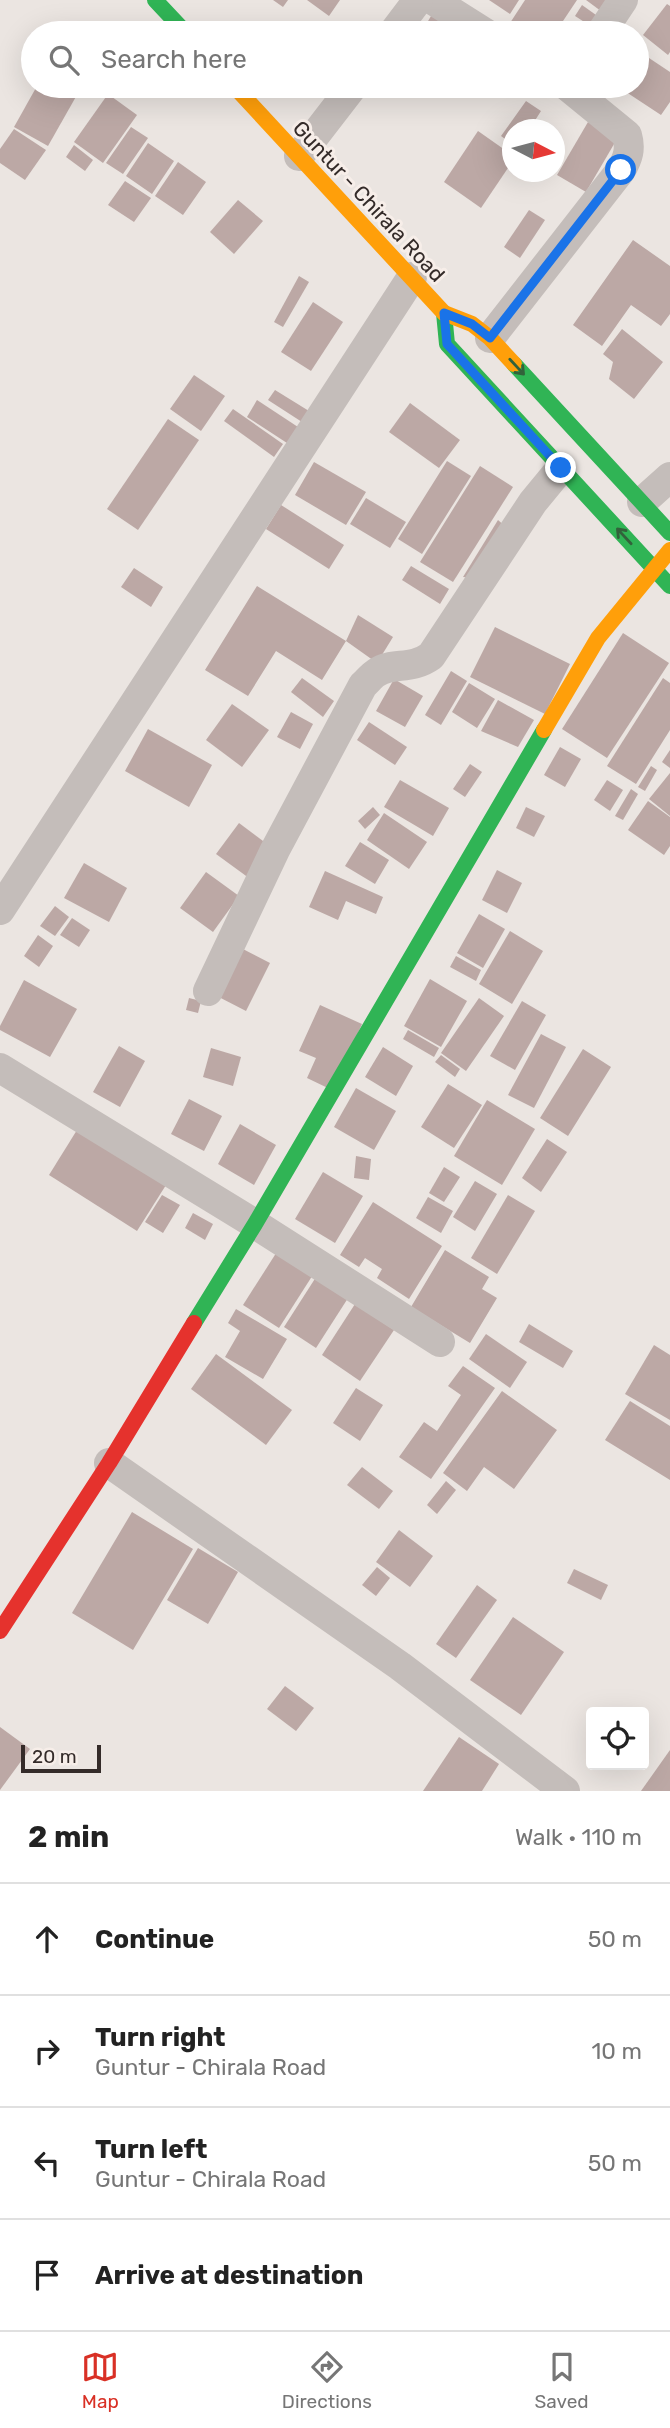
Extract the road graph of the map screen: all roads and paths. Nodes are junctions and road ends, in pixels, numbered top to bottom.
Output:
1 (155, 0) edge
2 (418, 0) edge
3 (433, 0) edge
4 (623, 0) edge
5 (175, 21) edge
6 (402, 21) edge
7 (466, 21) edge
8 (609, 21) edge
9 (245, 98) edge
10 (344, 98) edge
11 (582, 98) edge
12 (299, 156) junction
13 (412, 277) junction
14 (444, 313) junction
15 (490, 338) junction
16 (561, 468) junction
17 (670, 477) edge
18 (642, 502) junction
19 (670, 533) edge
20 (670, 550) edge
21 (653, 568) junction
22 (670, 586) edge
23 (0, 910) edge
24 (208, 991) dead end
25 (0, 1068) edge
26 (254, 1224) junction
27 (440, 1342) dead end
28 (109, 1463) junction
29 (0, 1631) edge
30 (565, 1791) edge

1 - 5 street
2 - 6 street
3 - 7 street
4 - 8 street
9 - 12 street, Guntur - Chirala Road
10 - 12 street
11 - 15 street
12 - 13 street, Guntur - Chirala Road
13 - 14 street, Guntur - Chirala Road
13 - 23 street
14 - 15 street, Guntur - Chirala Road
14 - 16 street, Guntur - Chirala Road
15 -> 18 street, Guntur - Chirala Road
21 -> 16 street, Guntur - Chirala Road
16 - 24 street
17 - 18 street
18 - 19 street, Guntur - Chirala Road
20 - 21 street
21 - 22 street, Guntur - Chirala Road
21 - 26 street
25 - 26 street
26 - 27 street
26 - 28 street
28 - 29 street
28 - 30 street

